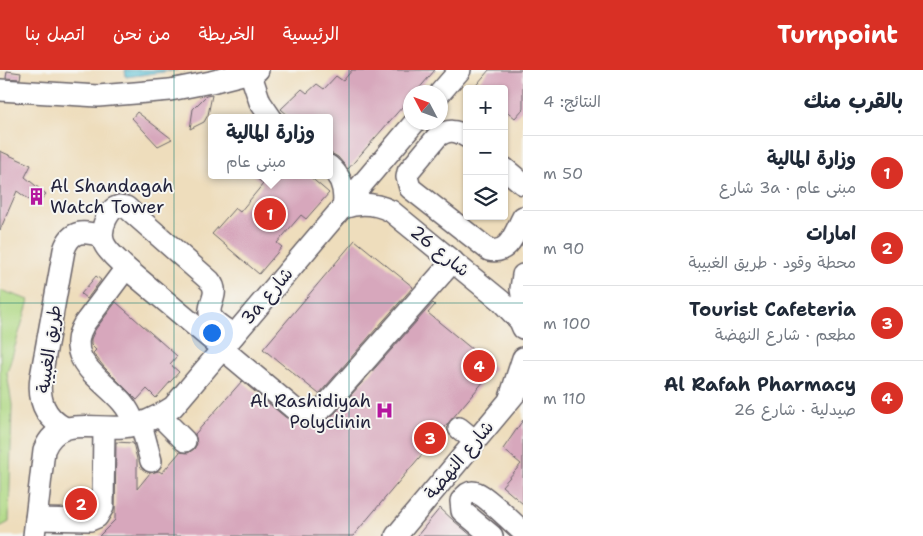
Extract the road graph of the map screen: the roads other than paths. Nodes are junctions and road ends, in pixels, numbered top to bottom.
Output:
1 (460, 70) edge
2 (254, 71) edge
3 (447, 85) edge
4 (0, 90) edge
5 (268, 114) edge
6 (409, 130) edge
7 (417, 130) edge
8 (463, 135) edge
9 (421, 156) junction
10 (333, 169) edge
11 (333, 170) edge
12 (508, 171) edge
13 (372, 174) junction
14 (523, 184) edge
15 (343, 208) junction
16 (439, 212) junction
17 (523, 217) edge
18 (421, 235) junction
19 (102, 236) junction
20 (453, 261) junction
21 (126, 268) junction
22 (523, 274) edge
23 (523, 300) edge
24 (205, 323) junction
25 (523, 328) edge
26 (228, 342) junction
27 (523, 358) edge
28 (516, 391) edge
29 (145, 421) junction
30 (65, 428) junction
31 (104, 428) junction
32 (459, 428) dead end
33 (185, 441) dead end
34 (475, 441) junction
35 (151, 461) dead end
36 (444, 479) junction
37 (464, 496) junction
38 (35, 527) edge
39 (523, 532) edge
40 (396, 536) edge
41 (492, 536) edge

1 - 3 street
2 - 4 street
2 - 5 street
6 - 13 street, 3a شارع
7 - 9 street
8 - 9 street
9 - 16 street
10 - 13 street
11 - 15 street
12 - 14 street
13 - 15 street, 3a شارع
15 - 18 street, شارع 26
15 - 26 street, 3a شارع
16 - 17 street
16 - 18 street
18 - 20 street, شارع 26
19 - 21 street
19 - 24 street
19 - 30 street, طريق الغبيبة
20 - 25 street, شارع 26
20 - 26 street
21 - 24 street
21 - 29 street, طريق الغبيبة
22 - 23 street
24 - 26 street
26 - 29 street, 3a شارع
27 - 28 street
28 - 34 street, شارع النهضة
29 - 31 street
29 - 33 street
29 - 35 street
30 - 31 street
30 - 38 street
31 - 38 street
32 - 34 street
34 - 36 street, شارع النهضة
36 - 37 street
36 - 40 street, شارع النهضة
37 - 39 street
37 - 41 street

